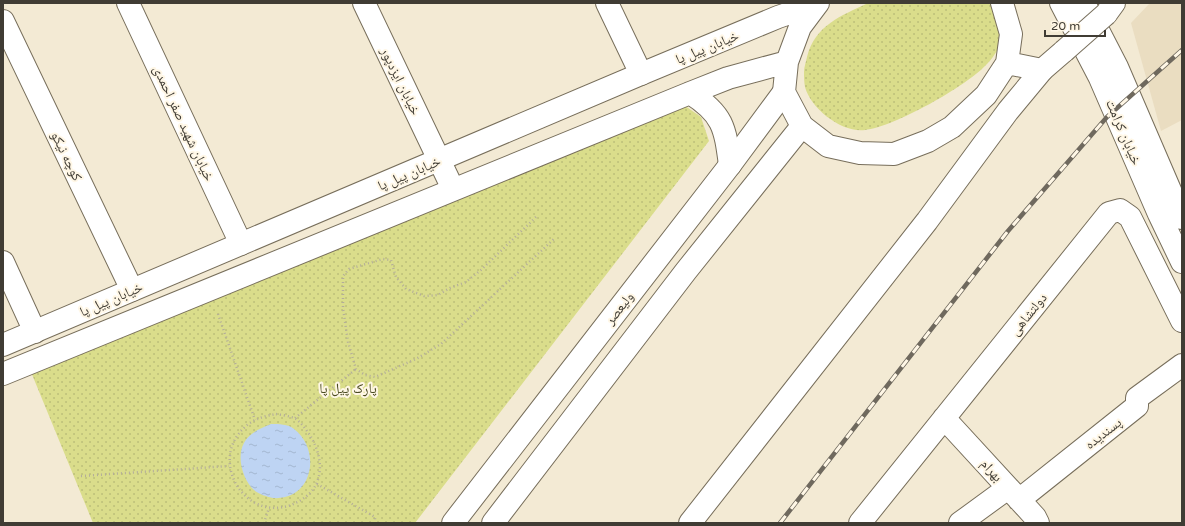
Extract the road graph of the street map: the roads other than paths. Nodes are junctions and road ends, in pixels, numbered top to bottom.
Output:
1 (128, 3) edge
2 (364, 3) edge
3 (607, 3) edge
4 (1002, 3) edge
5 (1061, 3) edge
6 (1084, 3) edge
7 (817, 4) edge
8 (1110, 9) edge
9 (3, 21) edge
10 (786, 62) junction
11 (1007, 63) junction
12 (1042, 70) junction
13 (641, 74) junction
14 (784, 92) junction
15 (690, 93) junction
16 (802, 126) junction
17 (439, 160) junction
18 (730, 165) junction
19 (453, 189) junction
20 (1182, 218) edge
21 (241, 244) junction
22 (3, 262) edge
23 (1182, 262) edge
24 (132, 290) junction
25 (1182, 321) edge
26 (35, 332) junction
27 (3, 345) edge
28 (1182, 365) edge
29 (3, 374) edge
30 (944, 418) junction
31 (1013, 494) junction
32 (453, 523) edge
33 (493, 523) edge
34 (690, 523) edge
35 (860, 523) edge
36 (960, 523) edge
37 (1038, 523) edge

1 - 21 street, خیابان شهید صفر احمدی
2 - 17 street, خیابان ایزدپور
3 - 13 street
4 - 11 street
5 - 23 street, خیابان کرامت
6 - 20 street, خیابان کرامت
7 - 10 street
7 - 13 street, خیابان پیل پا
8 - 12 street, bridge
9 - 24 street, کوچه نیکو
10 - 14 street
10 - 15 street, خیابان پیل پا
11 - 12 street
11 - 16 street
12 - 34 street
13 - 17 street, خیابان پیل پا
14 - 16 street
14 - 18 street, ولیعصر
15 - 18 street
15 - 19 street, خیابان پیل پا
16 - 33 street
17 - 19 street, خیابان ایزدپور
17 - 21 street, خیابان پیل پا
18 - 32 street, ولیعصر
19 - 29 street, خیابان پیل پا
21 - 24 street, خیابان پیل پا
22 - 26 street
24 - 26 street, خیابان پیل پا
25 - 30 street, دولتشاهی
26 - 27 street, خیابان پیل پا
28 - 31 street, پسندیده
30 - 31 street, بهرام
30 - 35 street, دولتشاهی
31 - 36 street, پسندیده
31 - 37 street, بهرام

